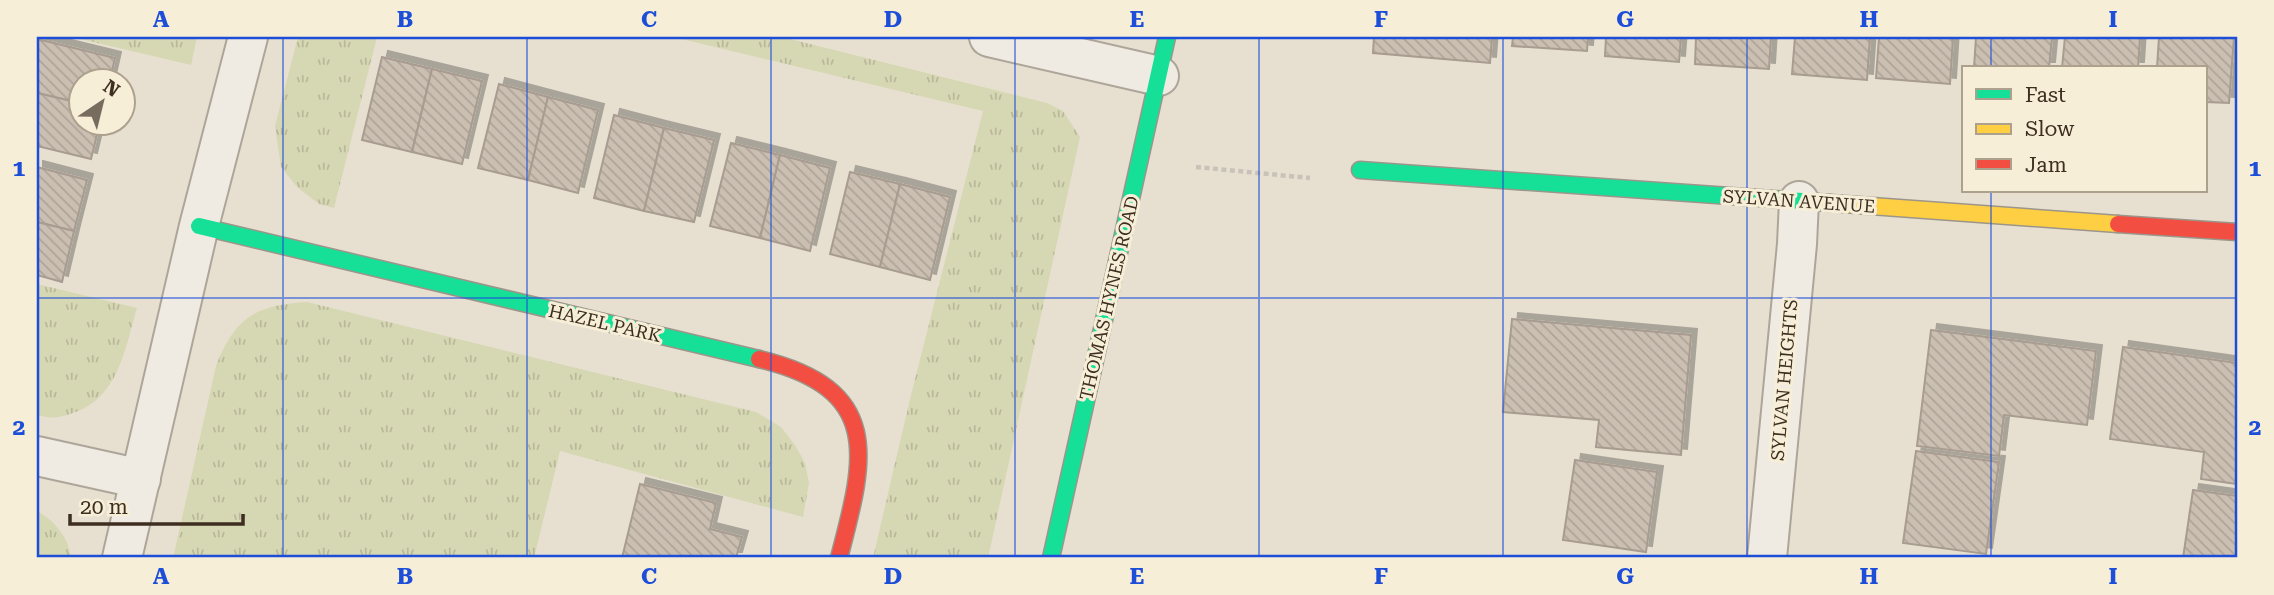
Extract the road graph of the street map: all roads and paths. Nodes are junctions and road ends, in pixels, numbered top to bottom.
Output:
1 (248, 37) edge
2 (989, 37) edge
3 (1167, 37) edge
4 (1158, 76) junction
5 (1196, 167) dead end
6 (1360, 170) joint
7 (1799, 201) junction
8 (200, 226) junction
9 (2237, 232) edge
10 (37, 456) edge
11 (141, 479) junction
12 (122, 558) edge
13 (839, 558) edge
14 (1051, 558) edge
15 (1767, 558) edge

1 - 8 street
2 - 4 street
3 - 4 street, THOMAS HYNES ROAD
4 - 14 street, THOMAS HYNES ROAD
5 - 6 path
6 - 7 street, SYLVAN AVENUE
7 - 9 street, SYLVAN AVENUE
7 - 15 street, SYLVAN HEIGHTS
8 - 11 street
8 - 13 street, HAZEL PARK
10 - 11 street
11 - 12 street

